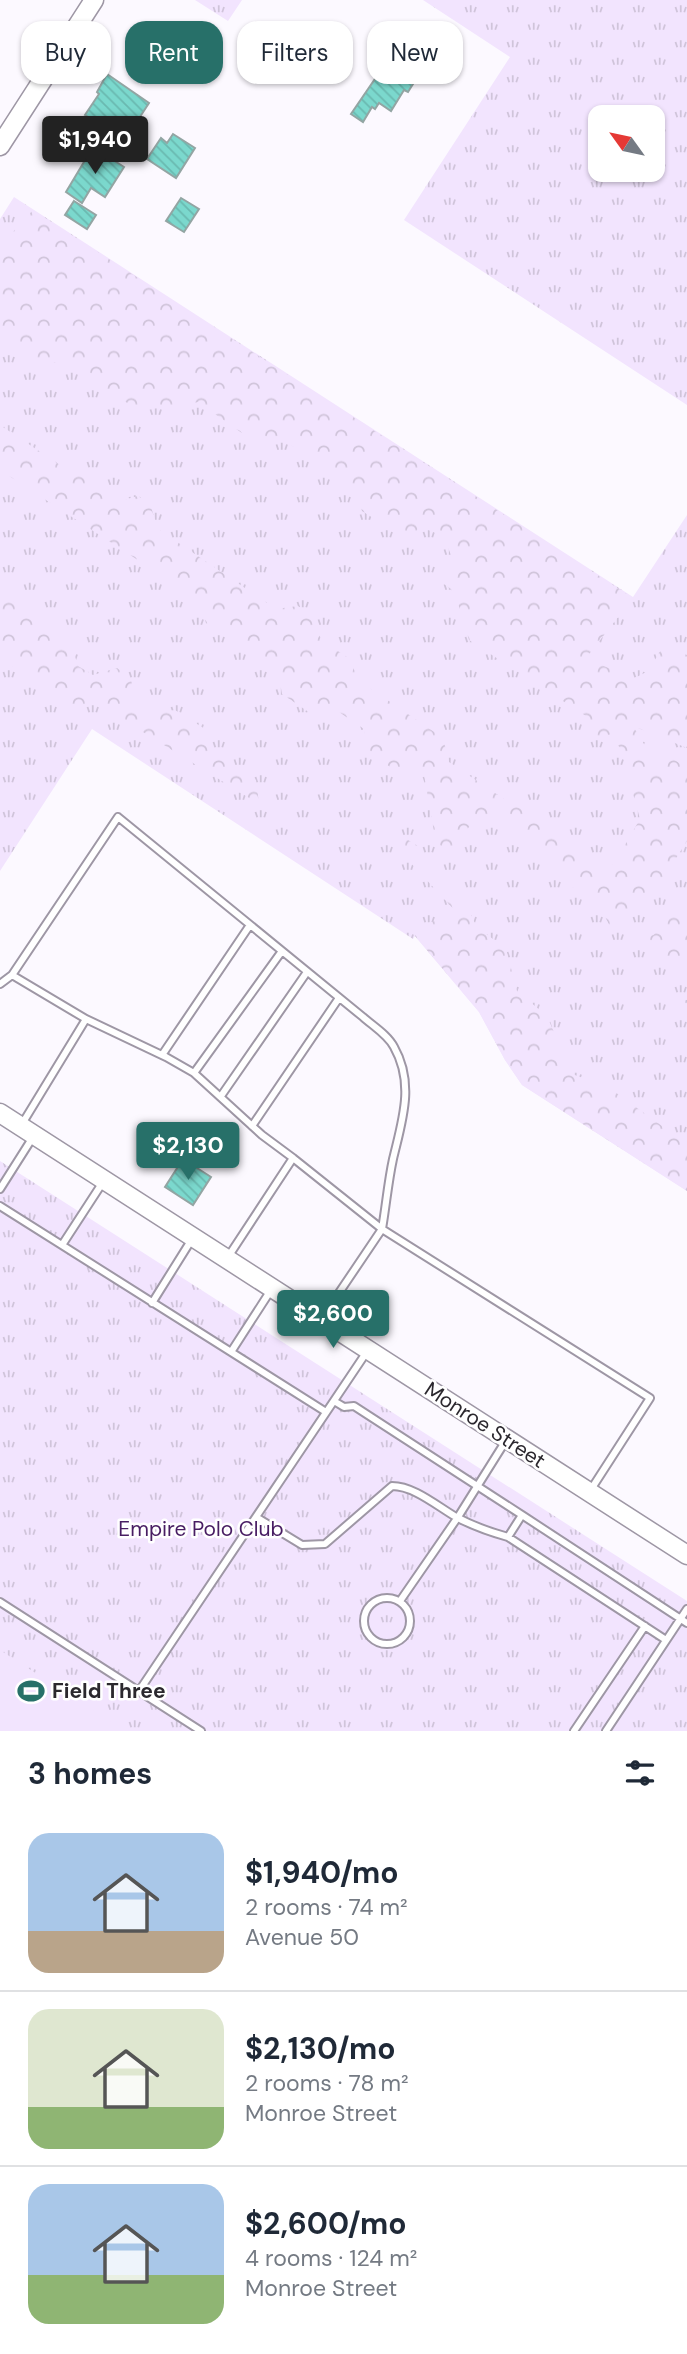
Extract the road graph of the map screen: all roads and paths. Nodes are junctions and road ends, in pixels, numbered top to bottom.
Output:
1 (94, 0) edge
2 (0, 146) edge
3 (250, 925) junction
4 (282, 951) junction
5 (307, 972) junction
6 (12, 975) junction
7 (0, 984) edge
8 (339, 998) junction
9 (86, 1019) junction
10 (162, 1055) junction
11 (194, 1073) junction
12 (221, 1096) junction
13 (0, 1114) edge
14 (252, 1126) junction
15 (27, 1131) junction
16 (293, 1157) junction
17 (104, 1180) junction
18 (0, 1189) edge
19 (0, 1206) edge
20 (382, 1229) junction
21 (193, 1238) junction
22 (62, 1245) junction
23 (227, 1259) junction
24 (272, 1288) junction
25 (152, 1303) junction
26 (320, 1319) junction
27 (368, 1350) junction
28 (231, 1352) junction
29 (334, 1401) junction
30 (326, 1412) junction
31 (507, 1439) junction
32 (477, 1486) junction
33 (589, 1492) junction
34 (522, 1515) junction
35 (256, 1517) junction
36 (458, 1517) junction
37 (508, 1537) junction
38 (687, 1555) edge
39 (400, 1601) junction
40 (0, 1602) edge
41 (687, 1609) edge
42 (684, 1621) edge
43 (645, 1626) junction
44 (666, 1640) junction
45 (139, 1692) junction
46 (201, 1731) edge
47 (574, 1731) edge
48 (606, 1731) edge

1 - 2 main road
3 - 4 lane
3 - 6 lane
3 - 10 lane
4 - 5 lane
4 - 11 lane
5 - 8 lane
5 - 12 lane
6 - 7 lane
6 - 9 lane
8 - 14 lane
8 - 20 lane
9 - 10 lane
9 - 15 lane
10 - 11 lane
11 - 12 lane
12 - 14 lane
13 - 15 main road, Monroe Street
14 - 16 lane
15 - 17 main road, Monroe Street
15 - 18 lane
16 - 20 lane
16 - 23 lane
17 - 21 main road, Monroe Street
17 - 22 lane
19 - 22 lane
20 - 26 lane
20 - 33 lane
21 - 23 main road, Monroe Street
21 - 25 lane
22 - 25 lane
23 - 24 main road, Monroe Street
24 - 26 main road, Monroe Street
24 - 28 lane
25 - 28 lane
26 - 27 main road, Monroe Street
27 - 29 lane
27 - 31 main road, Monroe Street
28 - 30 lane
29 - 30 lane
29 - 32 lane
30 - 35 lane
31 - 32 lane
31 - 33 main road, Monroe Street
32 - 34 lane
32 - 36 lane
33 - 38 main road, Monroe Street
34 - 37 lane
34 - 42 lane
35 - 36 lane
35 - 45 lane
36 - 37 lane
36 - 39 lane
37 - 43 lane
39 - 39 lane
40 - 45 lane
41 - 42 lane
42 - 44 lane
43 - 44 lane
43 - 47 lane
44 - 48 lane
45 - 46 lane

